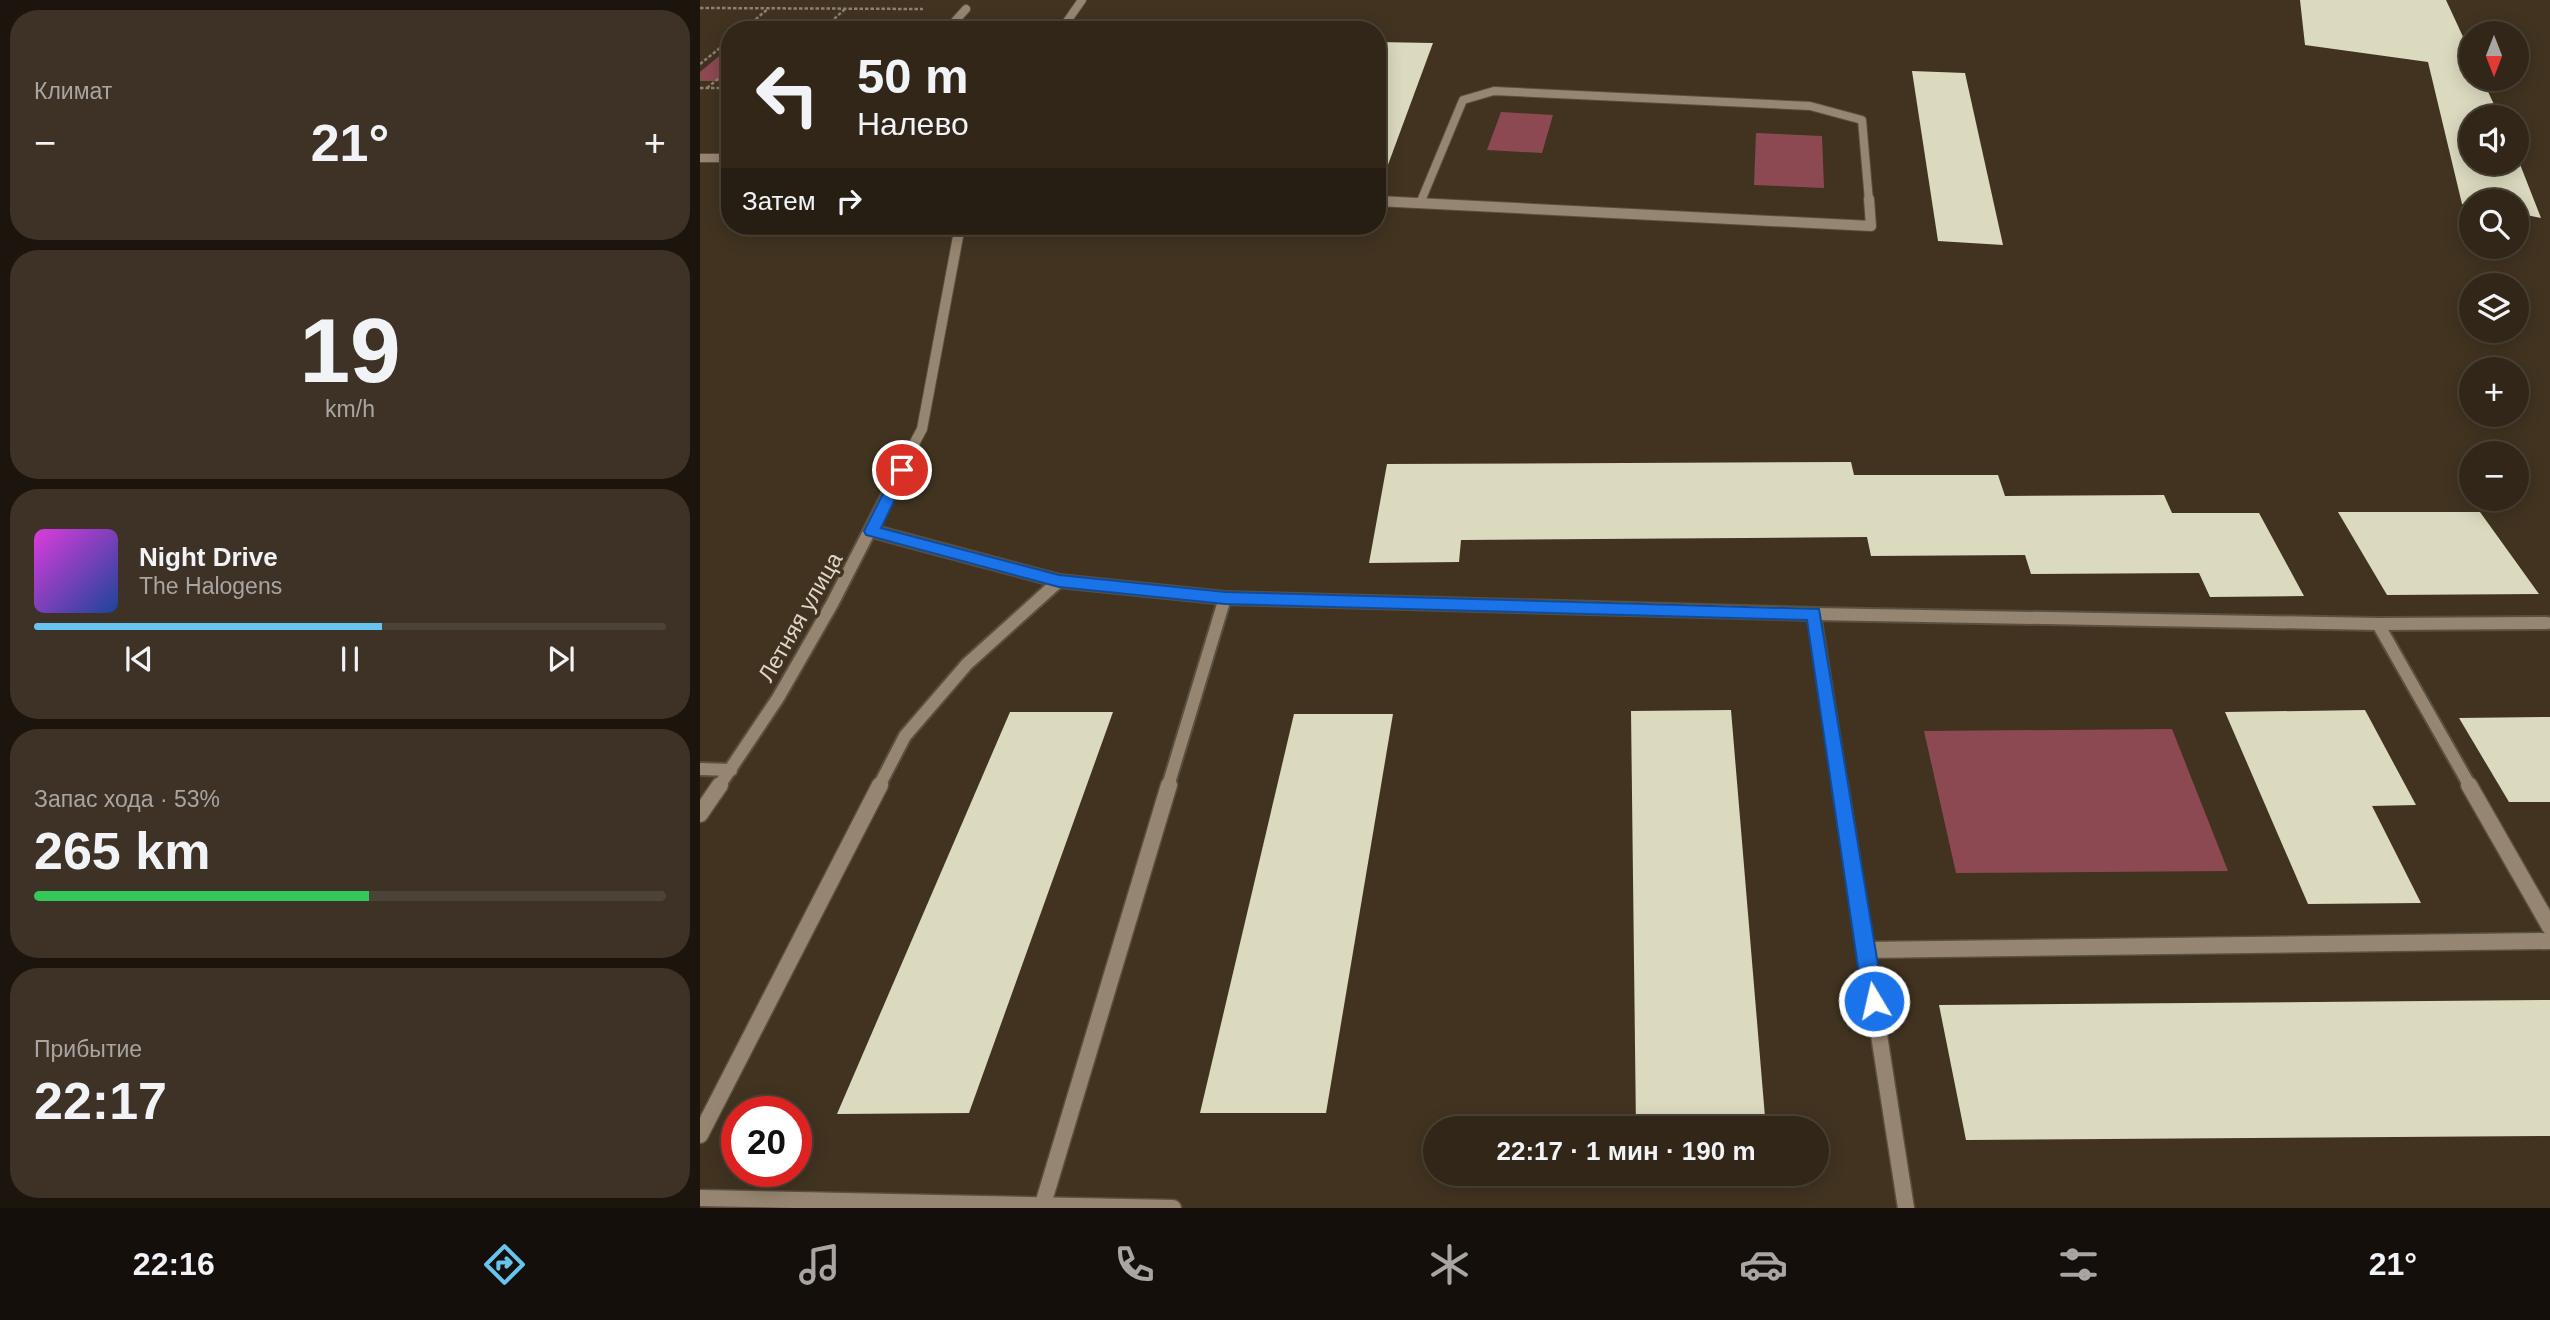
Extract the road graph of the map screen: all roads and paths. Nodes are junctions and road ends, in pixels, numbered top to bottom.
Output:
1 (1082, 0) edge
2 (700, 8) edge
3 (769, 8) junction
4 (846, 9) junction
5 (966, 9) joint
6 (754, 21) edge
7 (832, 21) edge
8 (955, 21) edge
9 (1067, 21) edge
10 (721, 47) edge
11 (700, 64) edge
12 (721, 76) edge
13 (700, 88) edge
14 (707, 88) junction
15 (721, 88) edge
16 (700, 158) edge
17 (721, 158) edge
18 (1386, 201) edge
19 (1422, 201) junction
20 (958, 235) edge
21 (872, 531) junction
22 (1059, 581) junction
23 (1225, 598) junction
24 (1814, 614) junction
25 (2547, 623) dead end
26 (2378, 624) junction
27 (700, 769) edge
28 (731, 770) junction
29 (700, 814) edge
30 (2550, 927) edge
31 (2550, 941) edge
32 (1866, 950) junction
33 (700, 1135) edge
34 (700, 1198) edge
35 (1044, 1205) junction
36 (1173, 1208) edge
37 (1906, 1208) edge

1 - 9 street
2 - 3 path
3 - 4 path
3 - 6 path
4 - 5 path
4 - 7 path
5 - 8 street
10 - 11 path
12 - 14 path
13 - 14 path
14 - 15 path
16 - 17 street
18 - 19 street
19 - 19 street
20 - 21 street, Летняя улица
21 - 22 street
21 - 28 street, Летняя улица
22 - 23 street
22 - 33 street
23 - 24 street
23 - 35 street
24 - 26 street
24 - 32 street
25 - 26 street
26 - 30 street
27 - 28 street
28 - 29 street, Летняя улица
31 - 32 street
32 - 37 street
34 - 35 street
35 - 36 street

